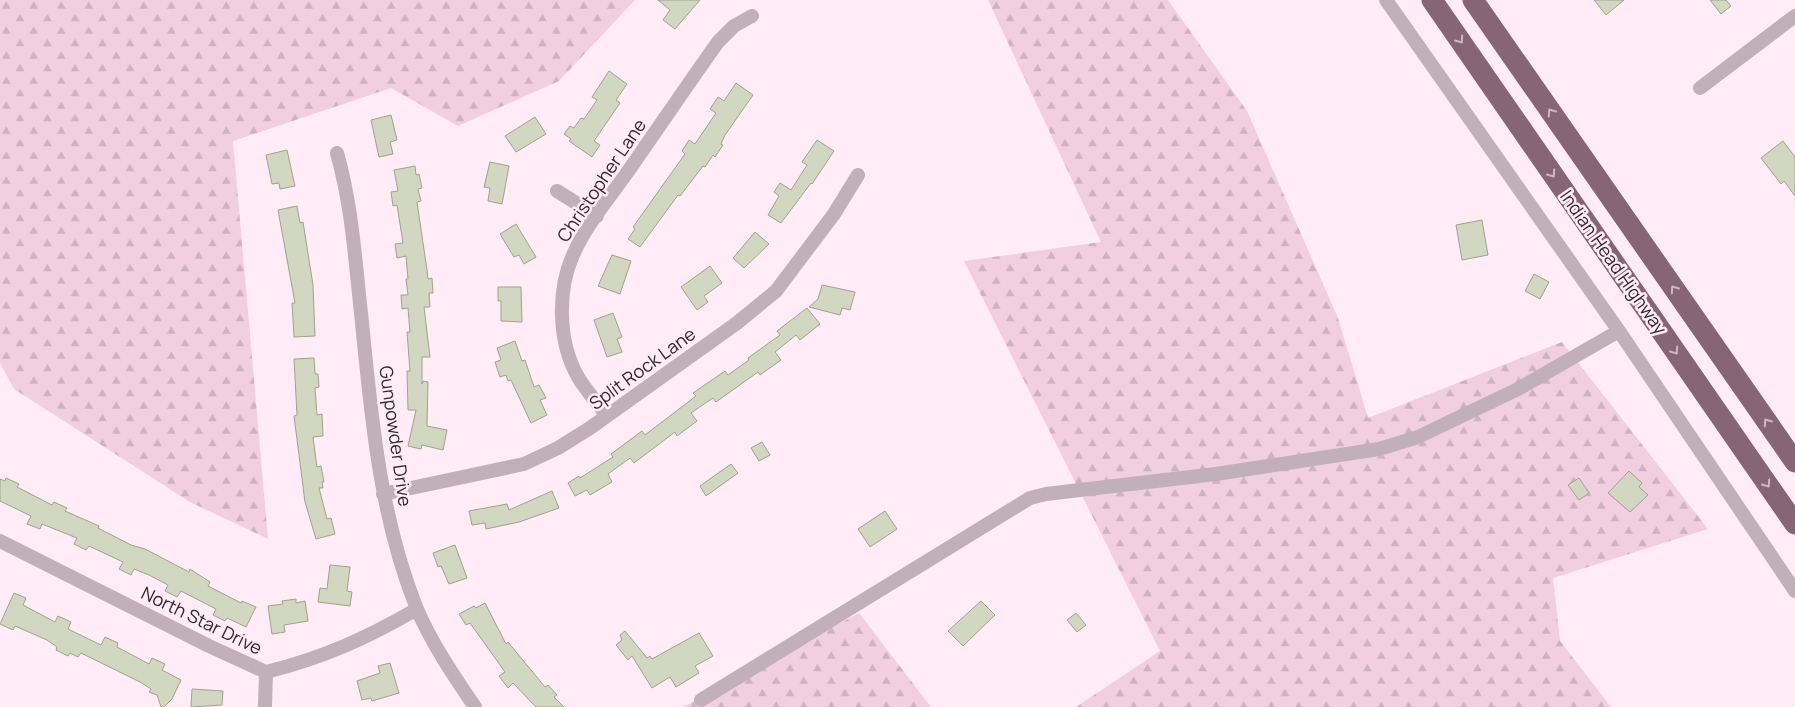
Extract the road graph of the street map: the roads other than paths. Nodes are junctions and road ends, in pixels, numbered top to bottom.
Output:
1 (1386, 0) edge
2 (1432, 0) edge
3 (1473, 0) edge
4 (752, 16) dead end
5 (1795, 16) edge
6 (1700, 88) dead end
7 (337, 153) dead end
8 (858, 175) dead end
9 (557, 191) dead end
10 (597, 216) junction
11 (1619, 331) junction
12 (607, 416) junction
13 (1795, 462) edge
14 (383, 494) junction
15 (1795, 524) edge
16 (0, 541) edge
17 (1795, 591) edge
18 (417, 609) junction
19 (266, 672) junction
20 (701, 700) dead end
21 (265, 707) edge
22 (475, 707) edge

1 - 11 street
2 -> 15 highway, Indian Head Highway
13 -> 3 highway, Indian Head Highway
4 - 10 street, Christopher Lane
5 - 6 street
7 - 14 street, Gunpowder Drive
8 - 12 street, Split Rock Lane
9 - 10 street
10 - 12 street, Christopher Lane
11 - 17 street
11 - 20 street
12 - 14 street, Split Rock Lane
14 - 18 street, Gunpowder Drive
16 - 19 street, North Star Drive
18 - 19 street, North Star Drive
18 - 22 street, Gunpowder Drive
19 - 21 street

